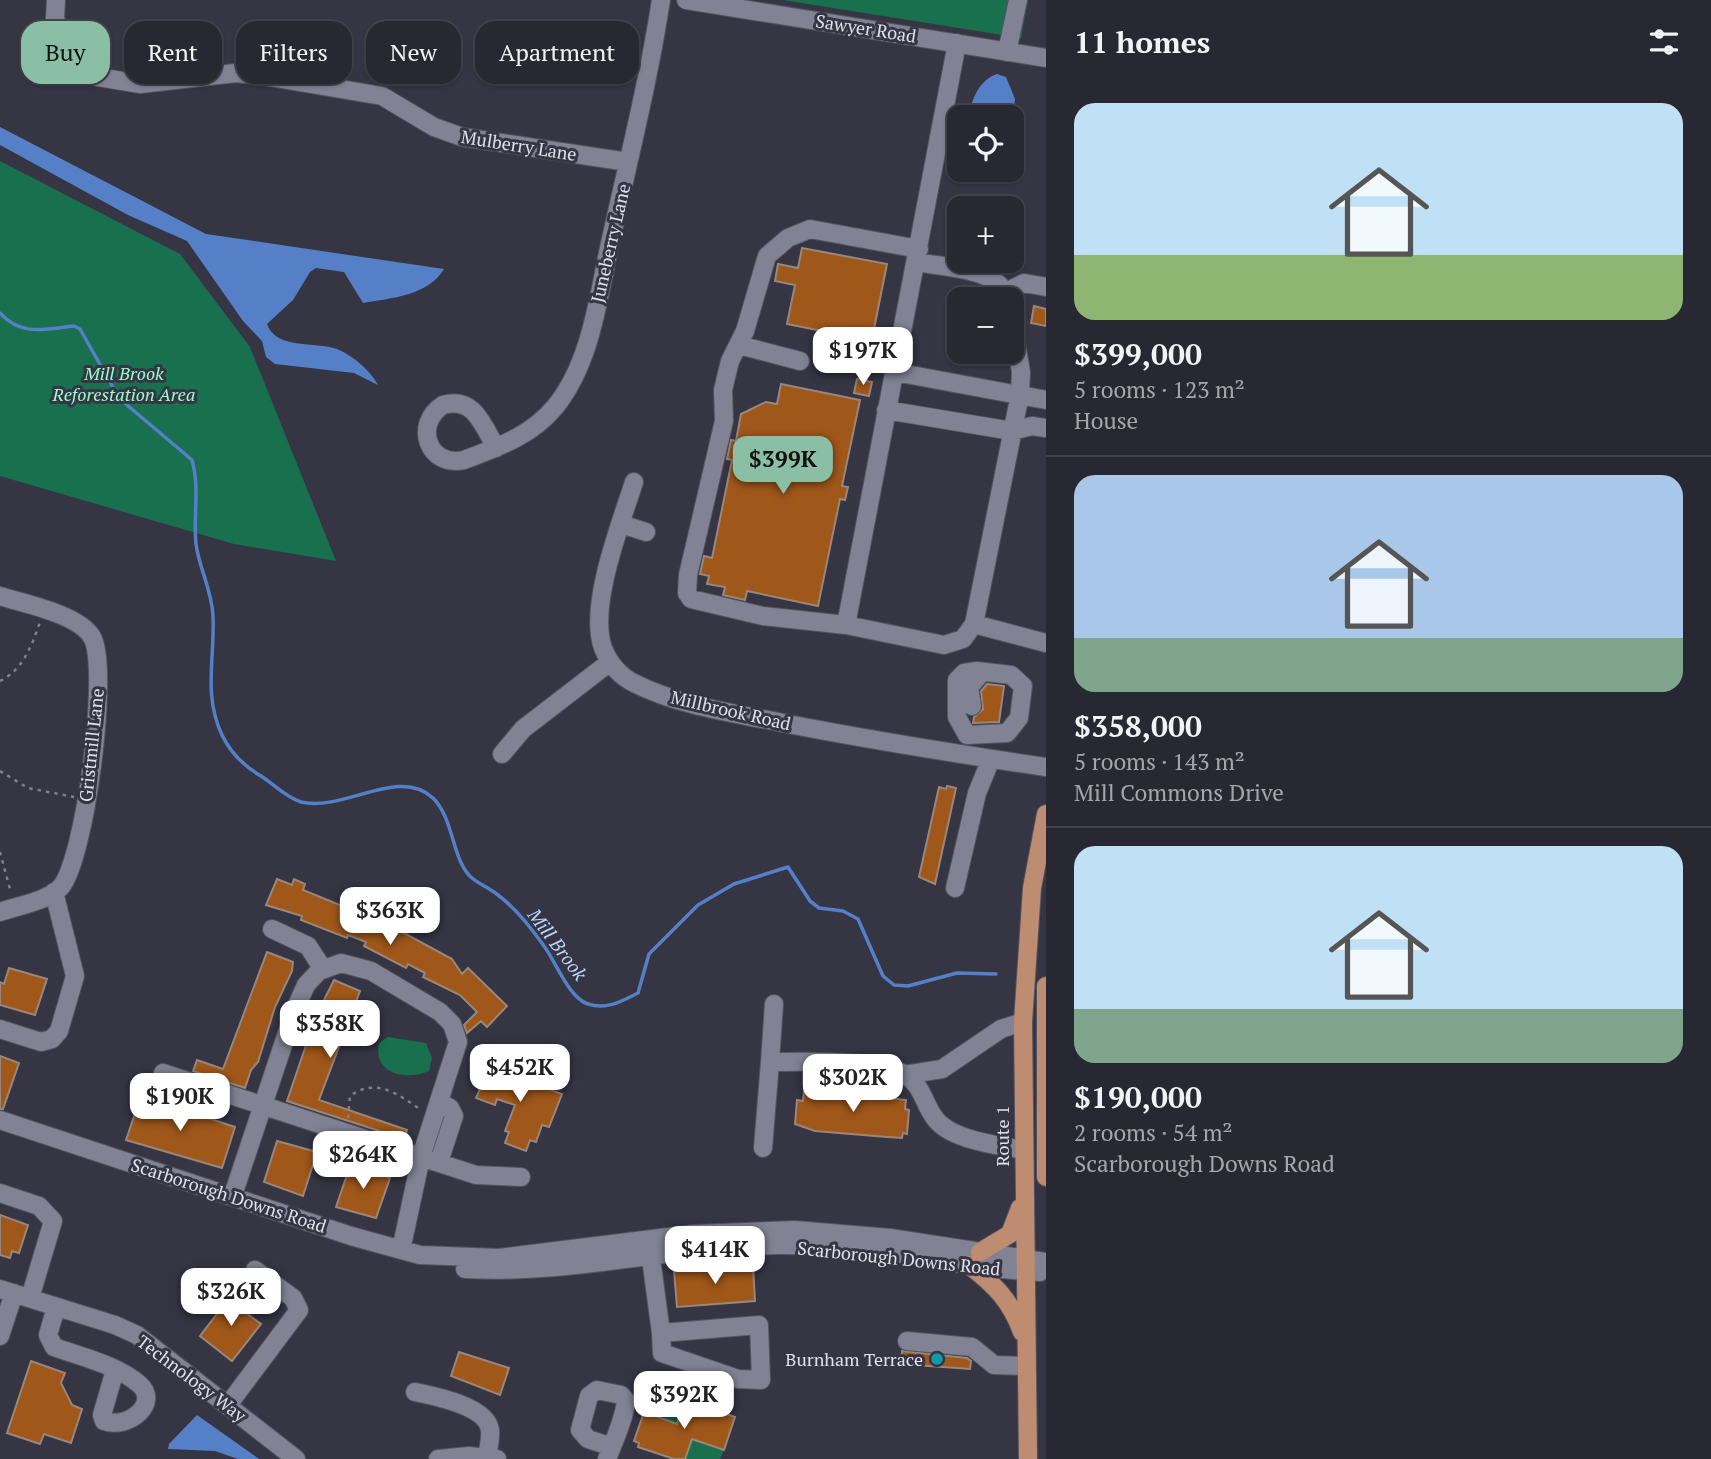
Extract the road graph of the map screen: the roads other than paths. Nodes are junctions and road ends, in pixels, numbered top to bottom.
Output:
1 (56, 0) edge
2 (661, 0) edge
3 (686, 0) edge
4 (1018, 0) edge
5 (957, 43) junction
6 (1007, 52) junction
7 (1046, 58) edge
8 (628, 162) junction
9 (918, 256) junction
10 (1002, 287) edge
11 (1019, 287) edge
12 (1046, 287) edge
13 (739, 345) junction
14 (800, 361) dead end
15 (1020, 364) edge
16 (895, 372) junction
17 (1020, 394) junction
18 (1046, 400) edge
19 (886, 410) junction
20 (1046, 428) edge
21 (1012, 431) junction
22 (496, 448) dead end
23 (634, 482) dead end
24 (621, 524) junction
25 (646, 532) dead end
26 (0, 596) edge
27 (974, 624) junction
28 (846, 625) junction
29 (1046, 643) edge
30 (610, 662) junction
31 (978, 677) junction
32 (1024, 691) junction
33 (968, 735) junction
34 (502, 754) dead end
35 (965, 755) junction
36 (990, 759) junction
37 (1046, 766) edge
38 (1046, 814) edge
39 (954, 888) dead end
40 (54, 892) junction
41 (0, 912) edge
42 (272, 929) dead end
43 (323, 969) junction
44 (1046, 986) edge
45 (774, 1004) dead end
46 (1023, 1022) junction
47 (0, 1029) edge
48 (770, 1062) junction
49 (815, 1064) junction
50 (942, 1069) junction
51 (163, 1073) dead end
52 (904, 1073) junction
53 (847, 1080) dead end
54 (866, 1081) dead end
55 (1045, 1093) edge
56 (439, 1102) junction
57 (262, 1105) junction
58 (928, 1106) junction
59 (0, 1120) edge
60 (763, 1148) dead end
61 (1023, 1150) junction
62 (421, 1157) junction
63 (439, 1162) junction
64 (520, 1177) dead end
65 (1046, 1177) edge
66 (1023, 1191) junction
67 (0, 1194) edge
68 (233, 1195) junction
69 (650, 1247) junction
70 (401, 1250) junction
71 (975, 1258) junction
72 (1046, 1262) edge
73 (1026, 1265) junction
74 (255, 1270) dead end
75 (1046, 1273) edge
76 (15, 1293) edge
77 (56, 1307) junction
78 (661, 1333) junction
79 (0, 1336) edge
80 (907, 1342) dead end
81 (1025, 1343) junction
82 (1026, 1366) junction
83 (115, 1370) dead end
84 (415, 1392) dead end
85 (228, 1405) junction
86 (493, 1458) edge
87 (296, 1459) edge
88 (438, 1459) edge
89 (1028, 1459) edge

1 - 8 street, Mulberry Lane
2 - 8 street, Juneberry Lane
3 - 5 street, Sawyer Road
4 - 6 street
5 - 6 street, Sawyer Road
5 - 9 street
6 - 7 street, Sawyer Road
8 - 22 street, Juneberry Lane
9 - 10 street
9 - 13 street
9 - 16 street
11 - 12 street
13 - 14 street
13 - 28 street
15 - 17 street
16 - 17 street
16 - 19 street
17 - 18 street
17 - 21 street
19 - 21 street
19 - 28 street
20 - 21 street
21 - 27 street
23 - 24 street
24 - 25 street
24 - 30 street
26 - 40 street, Gristmill Lane
27 - 28 street
27 - 29 street
30 - 34 street
30 - 35 street, Millbrook Road
31 - 32 street
31 - 33 street
31 - 33 street
32 - 33 street
32 - 33 street
33 - 35 street
35 - 36 street, Millbrook Road
36 - 37 street, Millbrook Road
36 - 39 street
38 - 46 main road, Route 1
40 - 41 street
40 - 47 street
42 - 43 street
43 - 56 street
43 - 57 street
44 - 55 main road
45 - 48 street
46 - 50 street
46 - 61 main road, Route 1
48 - 49 street
48 - 60 street
49 - 52 street
49 - 53 street
50 - 52 street
50 - 58 street
51 - 57 street
52 - 54 street
52 - 58 street
55 - 65 main road
56 - 62 street
56 - 63 street
57 - 62 street
57 - 68 street
58 - 61 street
59 - 68 street, Scarborough Downs Road
61 - 66 main road, Route 1
62 - 63 street
62 - 70 street
63 - 64 street
66 - 71 main road
66 - 73 main road, Route 1
67 - 76 street
68 - 70 street, Scarborough Downs Road
69 - 70 street, Scarborough Downs Road
69 - 71 street, Scarborough Downs Road
69 - 78 street
71 - 73 street, Scarborough Downs Road
71 - 81 main road
72 - 73 street, Scarborough Downs Road
73 - 75 street, Scarborough Downs Road
73 - 81 main road, Route 1
74 - 85 street
76 - 77 street, Technology Way
76 - 79 street
77 - 83 street
77 - 85 street, Technology Way
78 - 78 street
80 - 82 street
81 - 82 main road, Route 1
82 - 89 main road, Route 1
84 - 86 street
85 - 87 street, Technology Way
86 - 88 street

